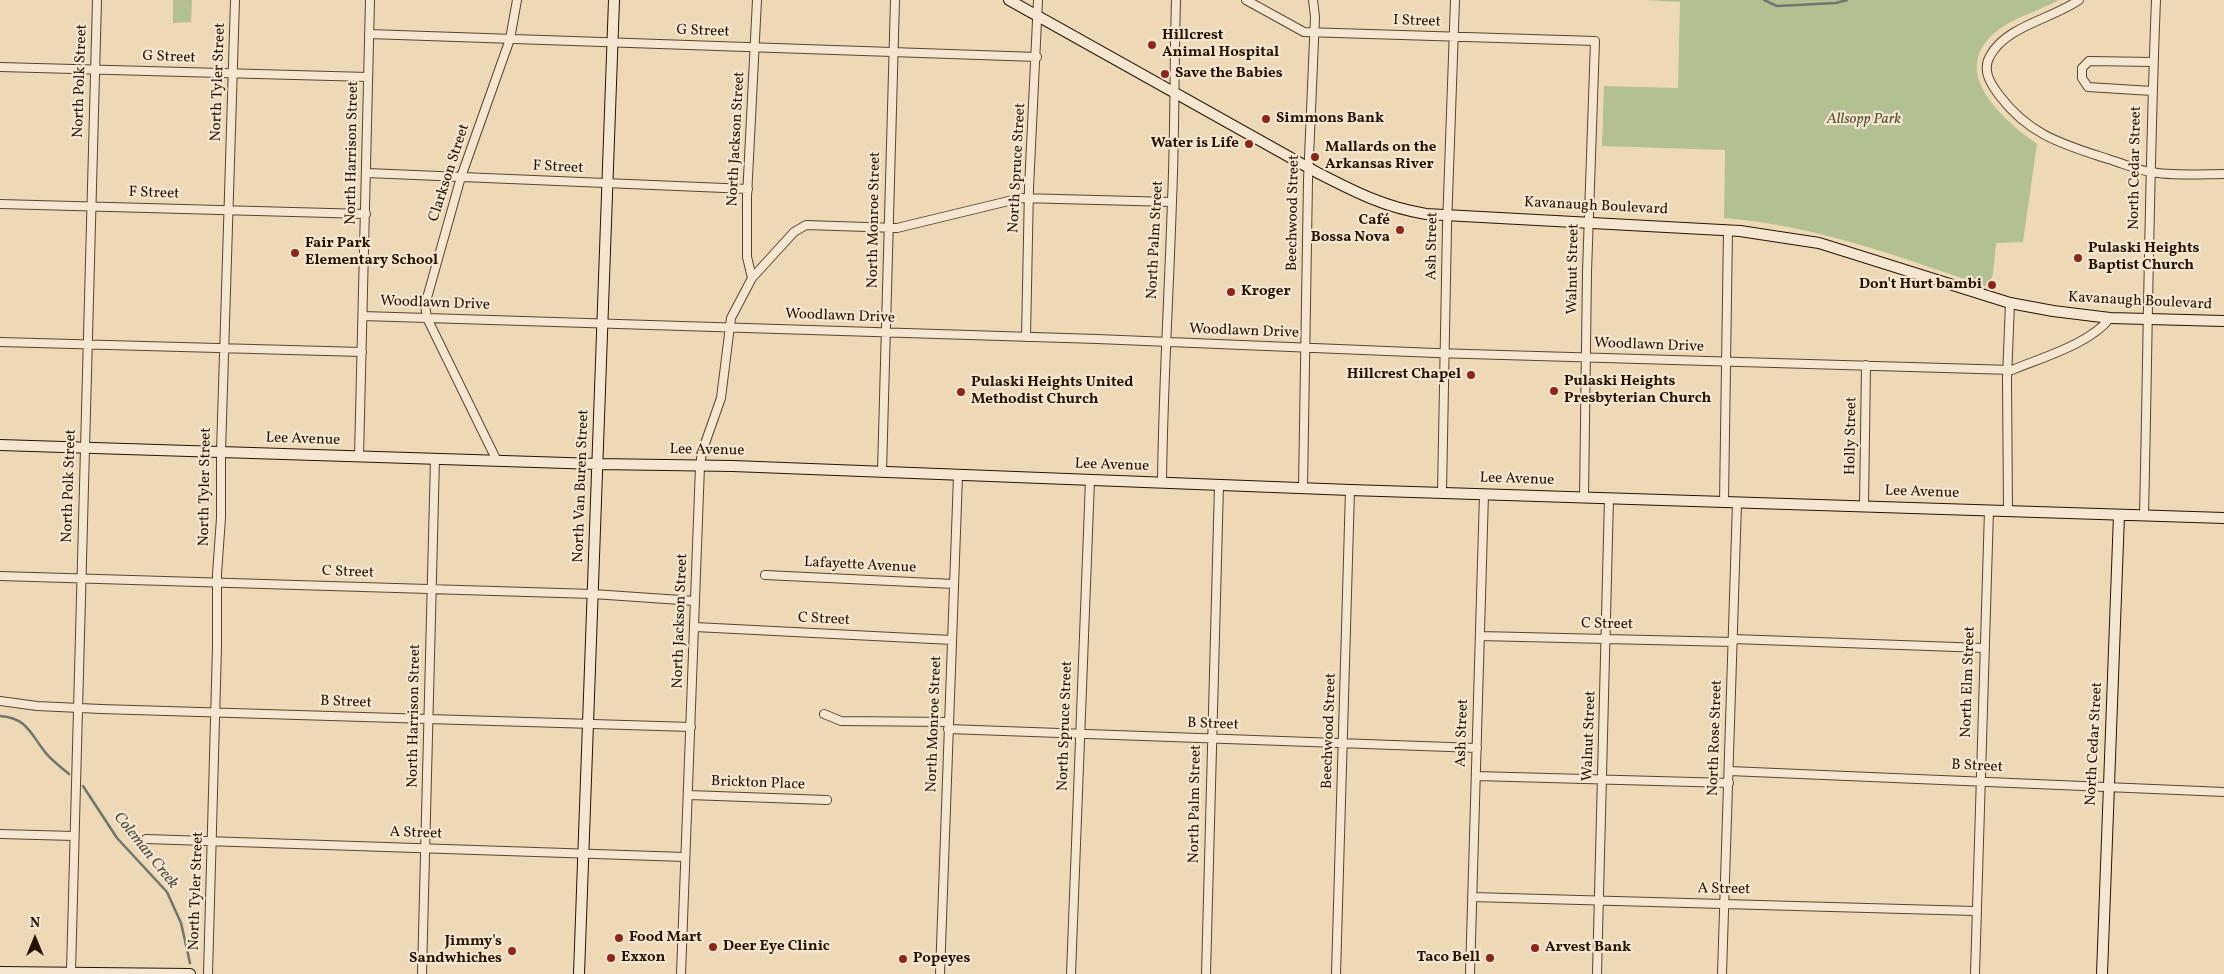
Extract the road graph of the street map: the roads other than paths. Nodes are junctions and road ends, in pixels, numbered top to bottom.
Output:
1 (97, 0) edge
2 (235, 0) edge
3 (370, 0) edge
4 (518, 0) edge
5 (614, 0) edge
6 (756, 0) edge
7 (895, 0) edge
8 (1009, 0) edge
9 (1038, 0) edge
10 (1176, 0) edge
11 (1246, 0) edge
12 (1313, 0) edge
13 (1455, 0) edge
14 (2079, 0) edge
15 (2156, 0) edge
16 (1038, 16) junction
17 (1314, 33) junction
18 (369, 34) junction
19 (1454, 37) junction
20 (510, 39) junction
21 (1595, 41) joint
22 (613, 43) junction
23 (754, 48) junction
24 (893, 52) junction
25 (1037, 57) junction
26 (2153, 62) junction
27 (0, 67) edge
28 (95, 70) junction
29 (232, 74) junction
30 (368, 77) junction
31 (2152, 91) junction
32 (1174, 92) junction
33 (1309, 168) junction
34 (2152, 172) junction
35 (367, 173) junction
36 (2224, 174) edge
37 (461, 177) junction
38 (608, 184) junction
39 (748, 189) junction
40 (1029, 198) junction
41 (1172, 202) junction
42 (0, 204) edge
43 (91, 206) junction
44 (229, 210) junction
45 (366, 214) junction
46 (1447, 215) junction
47 (1589, 222) junction
48 (888, 227) junction
49 (1728, 230) junction
50 (752, 278) junction
51 (2010, 302) junction
52 (363, 316) junction
53 (427, 318) junction
54 (2110, 318) junction
55 (2148, 318) junction
56 (2224, 321) edge
57 (604, 322) junction
58 (729, 328) junction
59 (886, 332) junction
60 (1026, 337) junction
61 (0, 342) edge
62 (1166, 342) junction
63 (88, 344) junction
64 (224, 348) junction
65 (1305, 348) junction
66 (362, 352) junction
67 (1445, 353) junction
68 (1586, 358) junction
69 (1725, 362) junction
70 (1866, 365) junction
71 (2007, 370) junction
72 (0, 445) edge
73 (85, 448) junction
74 (221, 452) junction
75 (359, 456) junction
76 (435, 458) junction
77 (497, 461) junction
78 (598, 464) junction
79 (700, 466) junction
80 (882, 472) junction
81 (958, 476) junction
82 (1090, 480) junction
83 (1162, 482) junction
84 (1219, 485) junction
85 (1303, 488) junction
86 (1350, 490) junction
87 (1442, 492) junction
88 (1484, 494) junction
89 (1584, 498) junction
90 (1609, 498) junction
91 (1724, 502) junction
92 (1736, 502) junction
93 (1864, 506) junction
94 (1989, 510) junction
95 (2008, 511) junction
96 (2119, 515) junction
97 (2144, 516) junction
98 (2224, 518) edge
99 (764, 575) dead end
100 (0, 576) edge
101 (81, 579) junction
102 (217, 583) junction
103 (954, 584) junction
104 (431, 590) junction
105 (593, 594) junction
106 (695, 601) junction
107 (695, 627) junction
108 (1480, 636) junction
109 (1607, 639) junction
110 (952, 640) junction
111 (1733, 641) junction
112 (1984, 648) junction
113 (0, 701) edge
114 (78, 707) junction
115 (216, 712) junction
116 (824, 714) dead end
117 (429, 719) junction
118 (587, 723) junction
119 (949, 726) junction
120 (691, 727) junction
121 (1079, 734) junction
122 (1212, 739) junction
123 (1344, 744) junction
124 (1476, 748) junction
125 (1729, 771) junction
126 (1476, 776) junction
127 (1603, 780) junction
128 (1980, 781) junction
129 (1728, 783) junction
130 (2108, 787) junction
131 (2224, 792) edge
132 (689, 795) junction
133 (827, 800) dead end
134 (0, 834) edge
135 (74, 836) junction
136 (146, 839) dead end
137 (212, 841) junction
138 (426, 848) junction
139 (583, 853) junction
140 (685, 856) junction
141 (1472, 897) junction
142 (1599, 900) junction
143 (1724, 903) junction
144 (1975, 912) junction
145 (0, 972) edge
146 (70, 972) junction
147 (190, 974) edge
148 (208, 974) edge
149 (422, 974) edge
150 (579, 974) edge
151 (681, 974) edge
152 (940, 974) edge
153 (1071, 974) edge
154 (1206, 974) edge
155 (1336, 974) edge
156 (1470, 974) edge
157 (1597, 974) edge
158 (1722, 974) edge
159 (1975, 974) edge
160 (2102, 974) edge

1 - 28 street, North Polk Street
2 - 29 street, North Tyler Street
3 - 18 street, North Harrison Street
4 - 20 street, Clarkson Street
5 - 22 street, North Van Buren Street
6 - 23 street, North Jackson Street
7 - 24 street, North Monroe Street
8 - 16 street, Kavanaugh Boulevard
9 - 16 street, North Spruce Street
10 - 32 street, North Palm Street
11 - 17 street, I Street
12 - 17 street, Beechwood Street
13 - 19 street, Ash Street
14 - 34 street
15 - 26 street, North Cedar Street
16 - 25 street, North Spruce Street
16 - 32 street, Kavanaugh Boulevard
17 - 19 street, I Street
17 - 33 street, Beechwood Street
18 - 20 street, G Street
18 - 30 street, North Harrison Street
19 - 21 street, I Street
19 - 46 street, Ash Street
20 - 22 street, G Street
20 - 37 street, Clarkson Street
21 - 47 street, Walnut Street
22 - 23 street, G Street
22 - 38 street, North Van Buren Street
23 - 24 street, G Street
23 - 39 street, North Jackson Street
24 - 25 street, G Street
24 - 48 street, North Monroe Street
25 - 40 street, North Spruce Street
26 - 31 street, North Cedar Street
26 - 31 street
27 - 28 street, G Street
28 - 29 street, G Street
28 - 43 street, North Polk Street
29 - 30 street, G Street
29 - 44 street, North Tyler Street
30 - 35 street, North Harrison Street
31 - 34 street, North Cedar Street
32 - 33 street, Kavanaugh Boulevard
32 - 41 street, North Palm Street
33 - 46 street, Kavanaugh Boulevard
33 - 65 street, Beechwood Street
34 - 36 street
34 - 55 street, North Cedar Street
35 - 37 street, F Street
35 - 45 street, North Harrison Street
37 - 38 street, F Street
37 - 53 street, Clarkson Street
38 - 39 street, F Street
38 - 57 street, North Van Buren Street
39 - 50 street, North Jackson Street
40 - 41 street, North Jackson Street
40 - 48 street, North Jackson Street
40 - 60 street, North Spruce Street
41 - 62 street, North Palm Street
42 - 43 street, F Street
43 - 44 street, F Street
43 - 63 street, North Polk Street
44 - 45 street, F Street
44 - 64 street, North Tyler Street
45 - 52 street, North Harrison Street
46 - 47 street, Kavanaugh Boulevard
46 - 67 street, Ash Street
47 - 49 street, Kavanaugh Boulevard
47 - 68 street, Walnut Street
48 - 50 street, North Jackson Street
48 - 59 street, North Monroe Street
49 - 51 street, Kavanaugh Boulevard
49 - 69 street
50 - 58 street, North Jackson Street
51 - 54 street, Kavanaugh Boulevard
51 - 71 street
52 - 53 street, Woodlawn Drive
52 - 66 street, North Harrison Street
53 - 57 street, Woodlawn Drive
53 - 77 street, Clarkson Street
54 - 55 street, Kavanaugh Boulevard
54 - 71 street, Woodlawn Drive
55 - 56 street, Kavanaugh Boulevard
55 - 97 street, North Cedar Street
57 - 58 street, Woodlawn Drive
57 - 78 street, North Van Buren Street
58 - 59 street, Woodlawn Drive
58 - 79 street, North Jackson Street
59 - 60 street, Woodlawn Drive
59 - 80 street, North Monroe Street
60 - 62 street, Woodlawn Drive
61 - 63 street
62 - 65 street, Woodlawn Drive
62 - 83 street, North Palm Street
63 - 64 street
63 - 73 street, North Polk Street
64 - 66 street
64 - 74 street, North Tyler Street
65 - 67 street, Woodlawn Drive
65 - 85 street, Beechwood Street
66 - 75 street, North Harrison Street
67 - 68 street, Woodlawn Drive
67 - 87 street, Ash Street
68 - 69 street, Woodlawn Drive
68 - 89 street, Walnut Street
69 - 70 street, Woodlawn Drive
69 - 91 street
70 - 71 street, Woodlawn Drive
70 - 93 street, Holly Street
71 - 95 street
72 - 73 street, Lee Avenue
73 - 74 street, Lee Avenue
73 - 101 street, North Polk Street
74 - 75 street, Lee Avenue
74 - 102 street, North Tyler Street
75 - 76 street, Lee Avenue
76 - 77 street, Lee Avenue
76 - 104 street, North Harrison Street
77 - 78 street, Lee Avenue
78 - 79 street, Lee Avenue
78 - 105 street, North Van Buren Street
79 - 80 street, Lee Avenue
79 - 106 street, North Jackson Street
80 - 81 street, Lee Avenue
81 - 82 street, Lee Avenue
81 - 103 street, North Monroe Street
82 - 83 street, Lee Avenue
82 - 121 street, North Spruce Street
83 - 84 street, Lee Avenue
84 - 85 street, Lee Avenue
84 - 122 street, North Palm Street
85 - 86 street, Lee Avenue
86 - 87 street, Lee Avenue
86 - 123 street, Beechwood Street
87 - 88 street, Lee Avenue
88 - 89 street, Lee Avenue
88 - 108 street, Ash Street
89 - 90 street, Lee Avenue
90 - 91 street, Lee Avenue
90 - 109 street, Walnut Street
91 - 92 street, Lee Avenue
92 - 93 street, Lee Avenue
92 - 111 street, North Rose Street
93 - 94 street, Lee Avenue
94 - 95 street, Lee Avenue
94 - 112 street, North Elm Street
95 - 96 street, Lee Avenue
96 - 97 street, Lee Avenue
96 - 130 street, North Cedar Street
97 - 98 street, Lee Avenue
99 - 103 street, Lafayette Avenue
100 - 101 street, C Street
101 - 102 street, C Street
101 - 114 street, North Polk Street
102 - 104 street, C Street
102 - 115 street, North Tyler Street
103 - 110 street, North Monroe Street
104 - 105 street, C Street
104 - 117 street, North Harrison Street
105 - 106 street, C Street
105 - 118 street, North Van Buren Street
106 - 107 street, North Jackson Street
107 - 110 street, C Street
107 - 120 street, North Jackson Street
108 - 109 street, C Street
108 - 124 street, Ash Street
109 - 111 street, C Street
109 - 127 street, Walnut Street
110 - 119 street, North Monroe Street
111 - 112 street, C Street
111 - 125 street, North Rose Street
112 - 128 street, North Elm Street
113 - 114 street, B Street
114 - 115 street, B Street
114 - 135 street, North Polk Street
115 - 117 street, B Street
115 - 137 street, North Tyler Street
116 - 119 street, B Street
117 - 118 street, B Street
117 - 138 street, North Harrison Street
118 - 120 street, B Street
118 - 139 street, North Van Buren Street
119 - 121 street, B Street
119 - 152 street, North Monroe Street
120 - 132 street, North Jackson Street
121 - 122 street, B Street
121 - 153 street, North Spruce Street
122 - 123 street, B Street
122 - 154 street, North Palm Street
123 - 124 street, B Street
123 - 155 street, Beechwood Street
124 - 126 street, Ash Street
125 - 128 street, B Street
125 - 129 street, North Rose Street
126 - 127 street
126 - 141 street, Ash Street
127 - 129 street
127 - 142 street, Walnut Street
128 - 130 street, B Street
128 - 144 street, North Elm Street
129 - 143 street, North Rose Street
130 - 131 street, B Street
130 - 160 street, North Cedar Street
132 - 133 street, Brickton Place
132 - 140 street, North Jackson Street
134 - 135 street
135 - 146 street, North Polk Street
136 - 137 street, A Street
137 - 138 street, A Street
137 - 148 street, North Tyler Street
138 - 139 street, A Street
138 - 149 street, North Harrison Street
139 - 140 street, A Street
139 - 150 street, North Van Buren Street
140 - 151 street, North Jackson Street
141 - 142 street, A Street
141 - 156 street, Ash Street
142 - 143 street, A Street
142 - 157 street, Walnut Street
143 - 144 street, A Street
143 - 158 street, North Rose Street
144 - 159 street, North Elm Street
145 - 146 street
146 - 147 street

